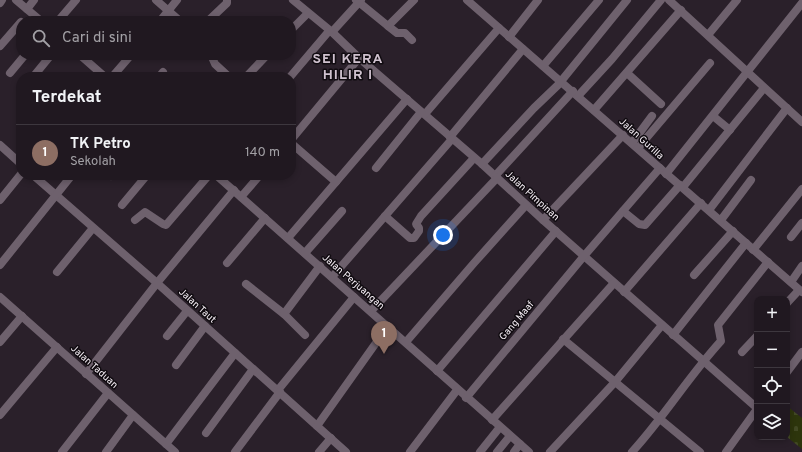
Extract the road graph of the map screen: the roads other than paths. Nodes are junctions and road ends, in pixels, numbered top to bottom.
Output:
1 (2, 0) edge
2 (16, 0) edge
3 (34, 0) edge
4 (76, 0) edge
5 (156, 0) edge
6 (177, 0) edge
7 (227, 0) edge
8 (293, 0) edge
9 (414, 0) edge
10 (538, 0) edge
11 (599, 0) edge
12 (627, 0) edge
13 (661, 0) edge
14 (737, 0) edge
15 (358, 1) edge
16 (472, 1) edge
17 (673, 1) edge
18 (0, 3) edge
19 (802, 3) edge
20 (29, 10) junction
21 (681, 10) junction
22 (168, 11) junction
23 (308, 13) junction
24 (26, 16) edge
25 (36, 16) edge
26 (62, 16) edge
27 (164, 16) edge
28 (174, 16) edge
29 (213, 16) edge
30 (296, 25) edge
31 (388, 26) junction
32 (499, 28) junction
33 (16, 29) edge
34 (330, 32) junction
35 (708, 35) junction
36 (509, 37) junction
37 (412, 40) dead end
38 (0, 46) edge
39 (523, 49) junction
40 (359, 58) junction
41 (21, 60) edge
42 (47, 60) edge
43 (85, 60) edge
44 (127, 60) edge
45 (213, 60) edge
46 (262, 60) edge
47 (710, 63) dead end
48 (543, 66) junction
49 (37, 72) edge
50 (97, 72) edge
51 (116, 72) edge
52 (224, 72) edge
53 (251, 72) edge
54 (294, 72) edge
55 (627, 72) junction
56 (10, 73) dead end
57 (748, 73) junction
58 (561, 82) junction
59 (764, 88) junction
60 (576, 94) junction
61 (407, 99) junction
62 (662, 104) dead end
63 (787, 108) junction
64 (594, 110) junction
65 (423, 113) junction
66 (652, 116) dead end
67 (713, 116) junction
68 (802, 122) edge
69 (730, 130) junction
70 (296, 134) edge
71 (623, 135) junction
72 (451, 138) junction
73 (0, 145) edge
74 (635, 146) junction
75 (296, 147) edge
76 (474, 158) junction
77 (16, 159) edge
78 (482, 164) junction
79 (376, 168) dead end
80 (660, 168) junction
81 (666, 174) junction
82 (496, 177) junction
83 (16, 180) edge
84 (38, 180) edge
85 (68, 180) edge
86 (143, 180) edge
87 (205, 180) edge
88 (222, 180) edge
89 (256, 180) edge
90 (751, 180) dead end
91 (336, 182) junction
92 (681, 186) junction
93 (802, 189) edge
94 (234, 190) junction
95 (55, 195) junction
96 (241, 197) junction
97 (0, 200) edge
98 (701, 203) junction
99 (122, 205) dead end
100 (526, 205) junction
101 (708, 210) junction
102 (342, 211) dead end
103 (623, 211) junction
104 (385, 216) junction
105 (265, 218) junction
106 (135, 220) dead end
107 (543, 220) junction
108 (721, 220) junction
109 (802, 223) edge
110 (93, 228) junction
111 (556, 231) junction
112 (733, 231) junction
113 (791, 237) dead end
114 (288, 238) junction
115 (746, 243) junction
116 (753, 250) junction
117 (305, 253) junction
118 (584, 256) junction
119 (768, 262) junction
120 (226, 263) dead end
121 (0, 265) edge
122 (320, 266) junction
123 (802, 266) edge
124 (57, 272) dead end
125 (694, 275) dead end
126 (332, 277) junction
127 (790, 282) junction
128 (157, 283) junction
129 (614, 283) junction
130 (246, 284) dead end
131 (801, 291) edge
132 (624, 292) junction
133 (0, 297) edge
134 (354, 297) junction
135 (790, 300) edge
136 (187, 311) junction
137 (372, 311) junction
138 (284, 314) junction
139 (22, 316) junction
140 (662, 325) junction
141 (205, 326) junction
142 (388, 326) junction
143 (305, 335) dead end
144 (673, 335) junction
145 (167, 336) dead end
146 (563, 339) junction
147 (754, 339) edge
148 (0, 342) edge
149 (406, 342) junction
150 (57, 347) junction
151 (742, 352) dead end
152 (802, 352) edge
153 (234, 353) junction
154 (702, 361) junction
155 (176, 365) dead end
156 (790, 368) edge
157 (253, 369) junction
158 (438, 372) junction
159 (86, 374) junction
160 (615, 382) junction
161 (457, 390) junction
162 (279, 391) junction
163 (108, 393) junction
164 (466, 398) junction
165 (754, 406) edge
166 (754, 413) edge
167 (0, 415) edge
168 (133, 415) junction
169 (659, 419) junction
170 (492, 420) junction
171 (317, 426) junction
172 (500, 427) junction
173 (206, 433) dead end
174 (510, 436) junction
175 (331, 438) junction
176 (520, 444) junction
177 (170, 449) edge
178 (62, 452) edge
179 (106, 452) edge
180 (236, 452) edge
181 (319, 452) edge
182 (346, 452) edge
183 (410, 452) edge
184 (480, 452) edge
185 (497, 452) edge
186 (514, 452) edge
187 (529, 452) edge
188 (550, 452) edge
189 (632, 452) edge
190 (700, 452) edge
191 (726, 452) edge

1 - 18 street
2 - 20 street
3 - 20 street
4 - 26 street
5 - 22 street
6 - 22 street
7 - 29 street
8 - 23 street, Jalan Pimpinan
9 - 31 street
10 - 36 street
11 - 48 street
12 - 58 street
13 - 60 street
14 - 35 street
15 - 31 street
15 - 34 street
16 - 32 street, Jalan Gurilla
17 - 21 street
19 - 57 street
20 - 24 street
20 - 25 street
21 - 35 street
21 - 55 street
22 - 27 street
22 - 28 street
23 - 30 street
23 - 34 street, Jalan Pimpinan
31 - 37 street
32 - 36 street, Jalan Gurilla
32 - 65 street
33 - 38 street
34 - 40 street, Jalan Pimpinan
34 - 54 street
35 - 57 street
36 - 39 street, Jalan Gurilla
39 - 48 street, Jalan Gurilla
39 - 72 street
40 - 61 street, Jalan Pimpinan
40 - 70 street
41 - 56 street
42 - 49 street
43 - 50 street
44 - 51 street
45 - 52 street
46 - 53 street
47 - 74 street
48 - 58 street, Jalan Gurilla
55 - 62 street
55 - 64 street
57 - 59 street
57 - 67 street
58 - 60 street, Jalan Gurilla
58 - 78 street
59 - 63 street
59 - 69 street
60 - 64 street, Jalan Gurilla
60 - 82 street
61 - 65 street, Jalan Pimpinan
61 - 91 street
63 - 68 street
63 - 101 street
64 - 71 street, Jalan Gurilla
65 - 72 street, Jalan Pimpinan
65 - 79 street
66 - 74 street
67 - 69 street
67 - 81 street
69 - 92 street
71 - 74 street, Jalan Gurilla
71 - 107 street
72 - 76 street, Jalan Pimpinan
72 - 104 street
73 - 77 street
74 - 80 street, Jalan Gurilla
75 - 91 street
76 - 78 street, Jalan Pimpinan
76 - 104 street
78 - 82 street, Jalan Pimpinan
80 - 81 street, Jalan Gurilla
80 - 103 street, Gang Maaf
81 - 92 street, Jalan Gurilla
82 - 100 street, Jalan Pimpinan
82 - 137 street
83 - 97 street
84 - 95 street, Jalan Taut
85 - 95 street
86 - 99 street
87 - 106 street
88 - 94 street, Jalan Perjuangan
89 - 96 street
90 - 108 street
91 - 114 street
92 - 98 street, Jalan Gurilla
92 - 103 street
93 - 116 street
94 - 96 street, Jalan Perjuangan
94 - 128 street
95 - 110 street, Jalan Taut
95 - 121 street
96 - 105 street, Jalan Perjuangan
98 - 101 street, Jalan Gurilla
98 - 132 street
100 - 107 street, Jalan Pimpinan
100 - 149 street
101 - 108 street, Jalan Gurilla
102 - 117 street
103 - 118 street, Gang Maaf
104 - 126 street
105 - 114 street, Jalan Perjuangan
105 - 120 street
107 - 111 street, Jalan Pimpinan
108 - 112 street, Jalan Gurilla
109 - 113 street
110 - 124 street
110 - 128 street, Jalan Taut
111 - 118 street, Jalan Pimpinan
111 - 158 street
112 - 115 street, Jalan Gurilla
112 - 125 street
114 - 117 street, Jalan Perjuangan
115 - 116 street, Jalan Gurilla
115 - 144 street
116 - 119 street, Jalan Gurilla
117 - 122 street, Jalan Perjuangan
118 - 129 street, Jalan Pimpinan
118 - 164 street, Gang Maaf
119 - 127 street, Jalan Gurilla
119 - 154 street
122 - 126 street, Jalan Perjuangan
122 - 138 street
123 - 127 street
126 - 134 street, Jalan Perjuangan
127 - 131 street, Jalan Gurilla
128 - 136 street, Jalan Taut
128 - 159 street
129 - 132 street, Jalan Pimpinan
129 - 146 street
130 - 138 street
131 - 135 street
132 - 140 street, Jalan Pimpinan
133 - 139 street, Jalan Taduan
134 - 137 street, Jalan Perjuangan
134 - 162 street
136 - 141 street, Jalan Taut
136 - 145 street
137 - 142 street, Jalan Perjuangan
138 - 143 street
139 - 148 street
139 - 150 street, Jalan Taduan
140 - 144 street, Jalan Pimpinan
140 - 160 street
141 - 153 street, Jalan Taut
141 - 155 street
142 - 149 street, Jalan Perjuangan
142 - 171 street
144 - 154 street, Jalan Pimpinan
146 - 160 street
146 - 170 street
147 - 151 street
149 - 158 street, Jalan Perjuangan
150 - 159 street, Jalan Taduan
150 - 167 street
152 - 156 street
153 - 157 street, Jalan Taut
153 - 177 street
154 - 165 street, Jalan Pimpinan
154 - 169 street
157 - 162 street, Jalan Taut
157 - 173 street
158 - 161 street, Jalan Perjuangan
159 - 163 street, Jalan Taduan
160 - 169 street
160 - 188 street
161 - 164 street, Jalan Perjuangan
161 - 183 street
162 - 171 street, Jalan Taut
162 - 180 street
163 - 168 street, Jalan Taduan
163 - 178 street
164 - 170 street, Jalan Perjuangan
166 - 191 street
168 - 177 street, Jalan Taduan
168 - 179 street
169 - 189 street
169 - 190 street
170 - 172 street, Jalan Perjuangan
171 - 175 street, Jalan Taut
172 - 174 street, Jalan Perjuangan
172 - 184 street
174 - 176 street, Jalan Perjuangan
174 - 185 street
175 - 181 street
175 - 182 street, Jalan Taut
176 - 186 street
176 - 187 street, Jalan Perjuangan

